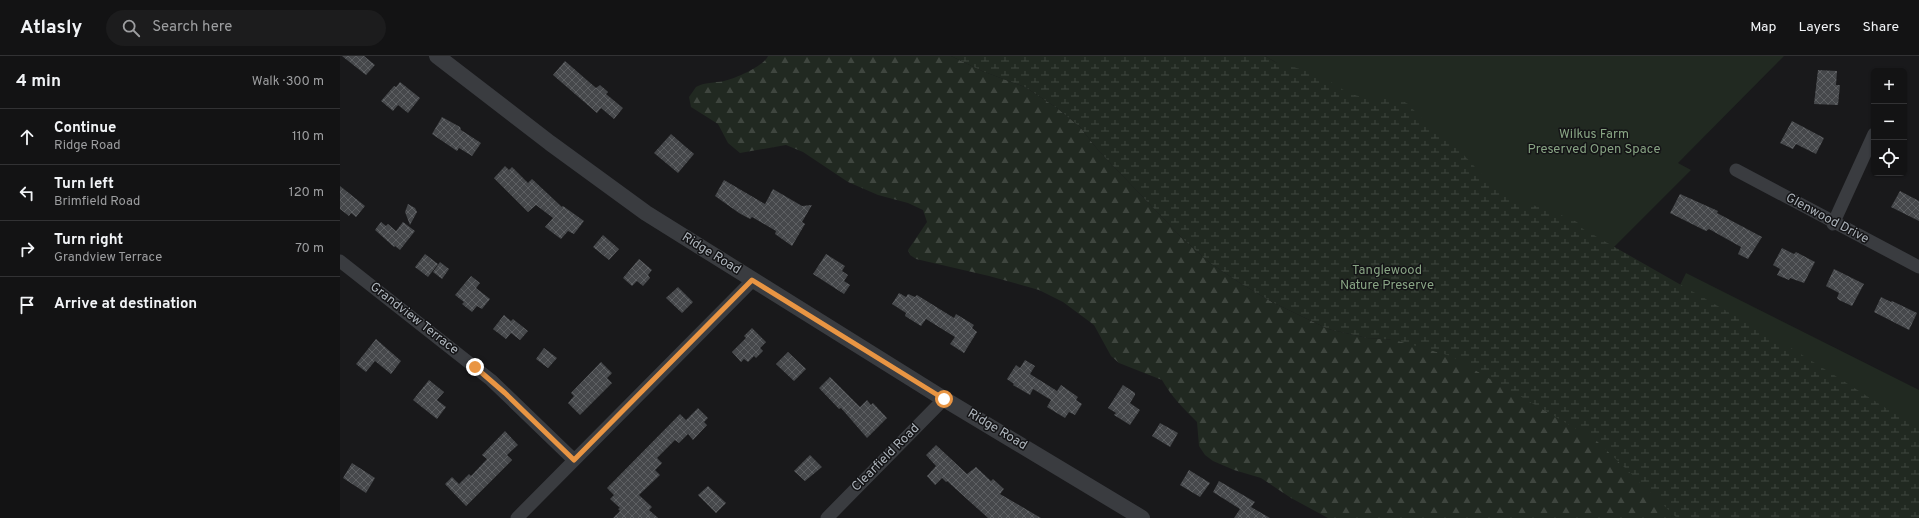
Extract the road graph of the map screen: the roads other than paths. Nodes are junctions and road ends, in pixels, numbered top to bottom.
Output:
1 (437, 56) edge
2 (1871, 140) edge
3 (1736, 170) dead end
4 (1833, 224) junction
5 (340, 261) edge
6 (1919, 267) edge
7 (752, 280) junction
8 (944, 399) junction
9 (574, 460) junction
10 (517, 518) edge
11 (827, 518) edge
12 (1142, 518) edge

1 - 7 street, Ridge Road
2 - 4 street
3 - 4 street, Glenwood Drive
4 - 6 street, Glenwood Drive
5 - 9 street, Grandview Terrace
7 - 8 street, Ridge Road
7 - 9 street
8 - 11 street, Clearfield Road
8 - 12 street, Ridge Road
9 - 10 street

